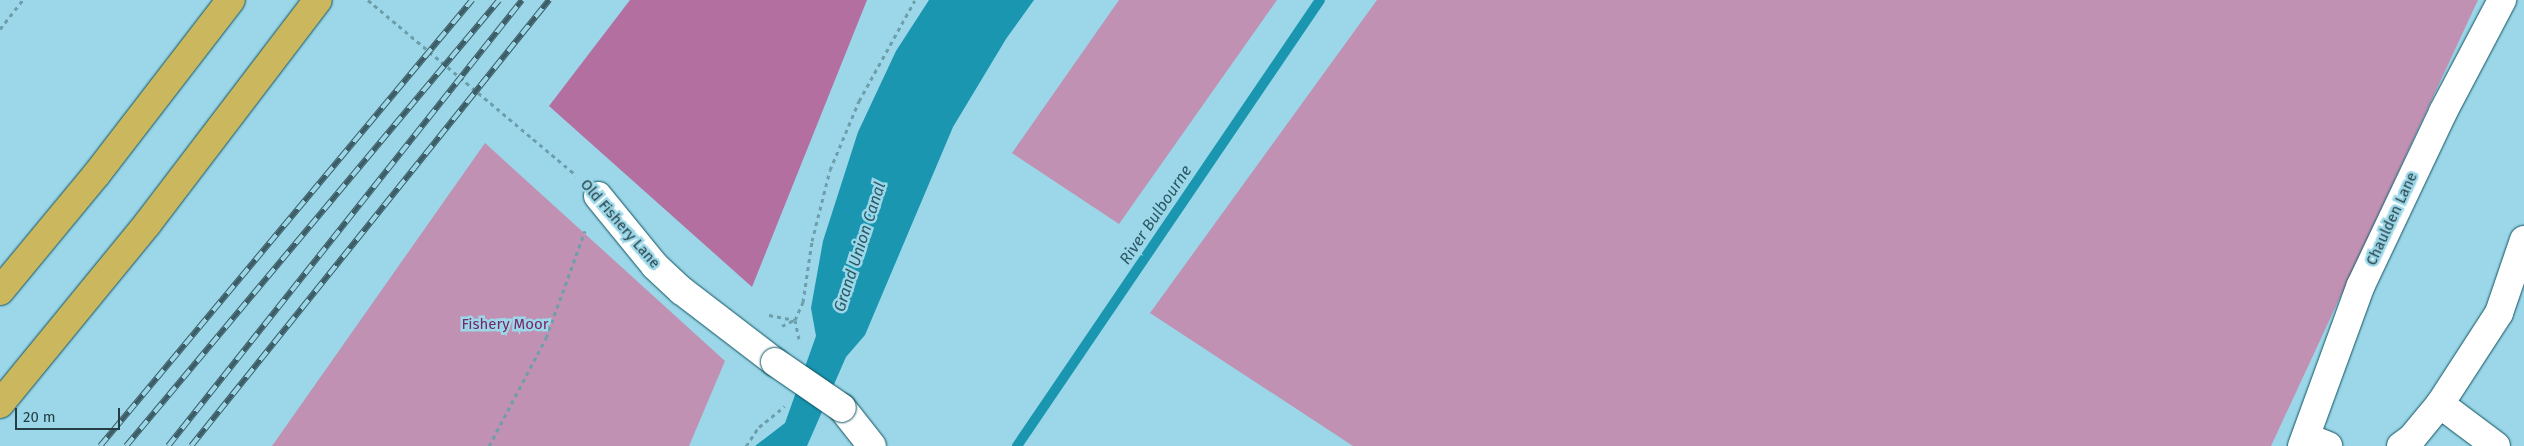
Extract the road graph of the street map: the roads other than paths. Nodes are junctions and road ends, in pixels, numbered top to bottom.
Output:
1 (231, 0) edge
2 (318, 0) edge
3 (2502, 0) edge
4 (598, 196) road end
5 (2524, 240) edge
6 (0, 291) edge
7 (0, 404) edge
8 (2440, 404) junction
9 (2312, 443) edge
10 (872, 446) edge
11 (2401, 446) edge
12 (2496, 446) edge

1 - 6 highway
2 - 7 highway
3 - 9 street, Chaulden Lane
4 - 10 street, Old Fishery Lane, bridge
5 - 8 street
8 - 11 street
8 - 12 street

